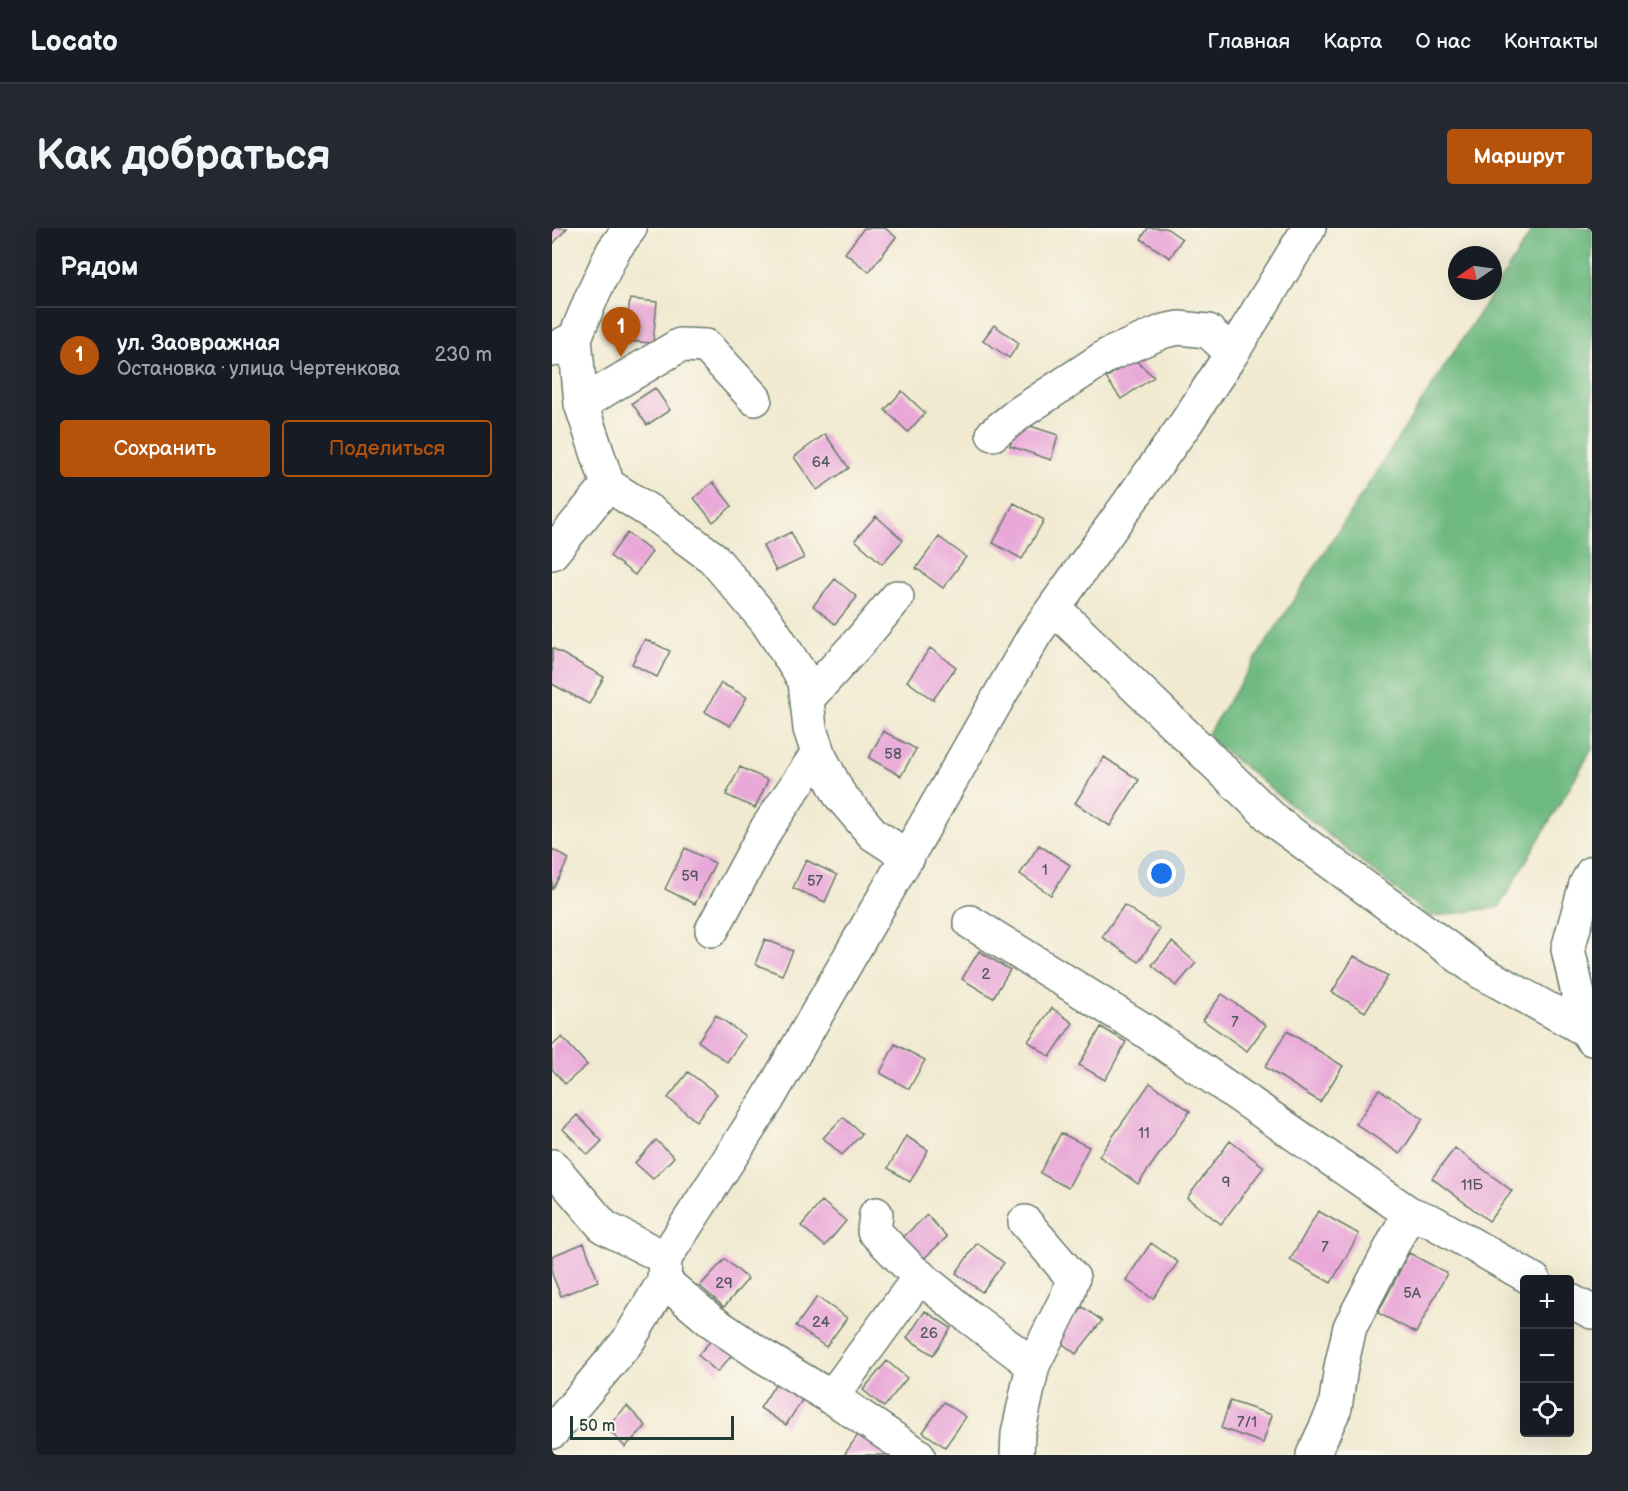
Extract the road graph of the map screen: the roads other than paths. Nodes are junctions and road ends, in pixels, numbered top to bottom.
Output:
1 (630, 228) edge
2 (1310, 228) edge
3 (563, 344) edge
4 (1232, 353) junction
5 (755, 399) dead end
6 (581, 404) junction
7 (993, 434) dead end
8 (608, 485) junction
9 (552, 553) edge
10 (897, 597) dead end
11 (1054, 608) junction
12 (807, 699) junction
13 (818, 753) junction
14 (908, 856) junction
15 (1592, 873) edge
16 (970, 922) dead end
17 (712, 930) dead end
18 (1589, 1034) edge
19 (552, 1166) edge
20 (1409, 1213) junction
21 (876, 1214) dead end
22 (1025, 1222) dead end
23 (665, 1269) junction
24 (1525, 1275) edge
25 (920, 1276) junction
26 (1574, 1303) edge
27 (1592, 1312) edge
28 (1033, 1365) junction
29 (831, 1398) junction
30 (552, 1432) edge
31 (918, 1455) edge
32 (1017, 1455) edge
33 (1313, 1455) edge

1 - 3 street
2 - 4 street
3 - 6 street
4 - 7 street
4 - 11 street
5 - 6 street
6 - 8 street
8 - 9 street
8 - 12 street
10 - 12 street
11 - 14 street
11 - 18 street
12 - 13 street
13 - 14 street
13 - 17 street
14 - 23 street
15 - 18 street
16 - 20 street
19 - 23 street
20 - 24 street
20 - 33 street
21 - 25 street
22 - 28 street
23 - 29 street
23 - 30 street
25 - 28 street
25 - 29 street
26 - 27 street
28 - 32 street
29 - 31 street

